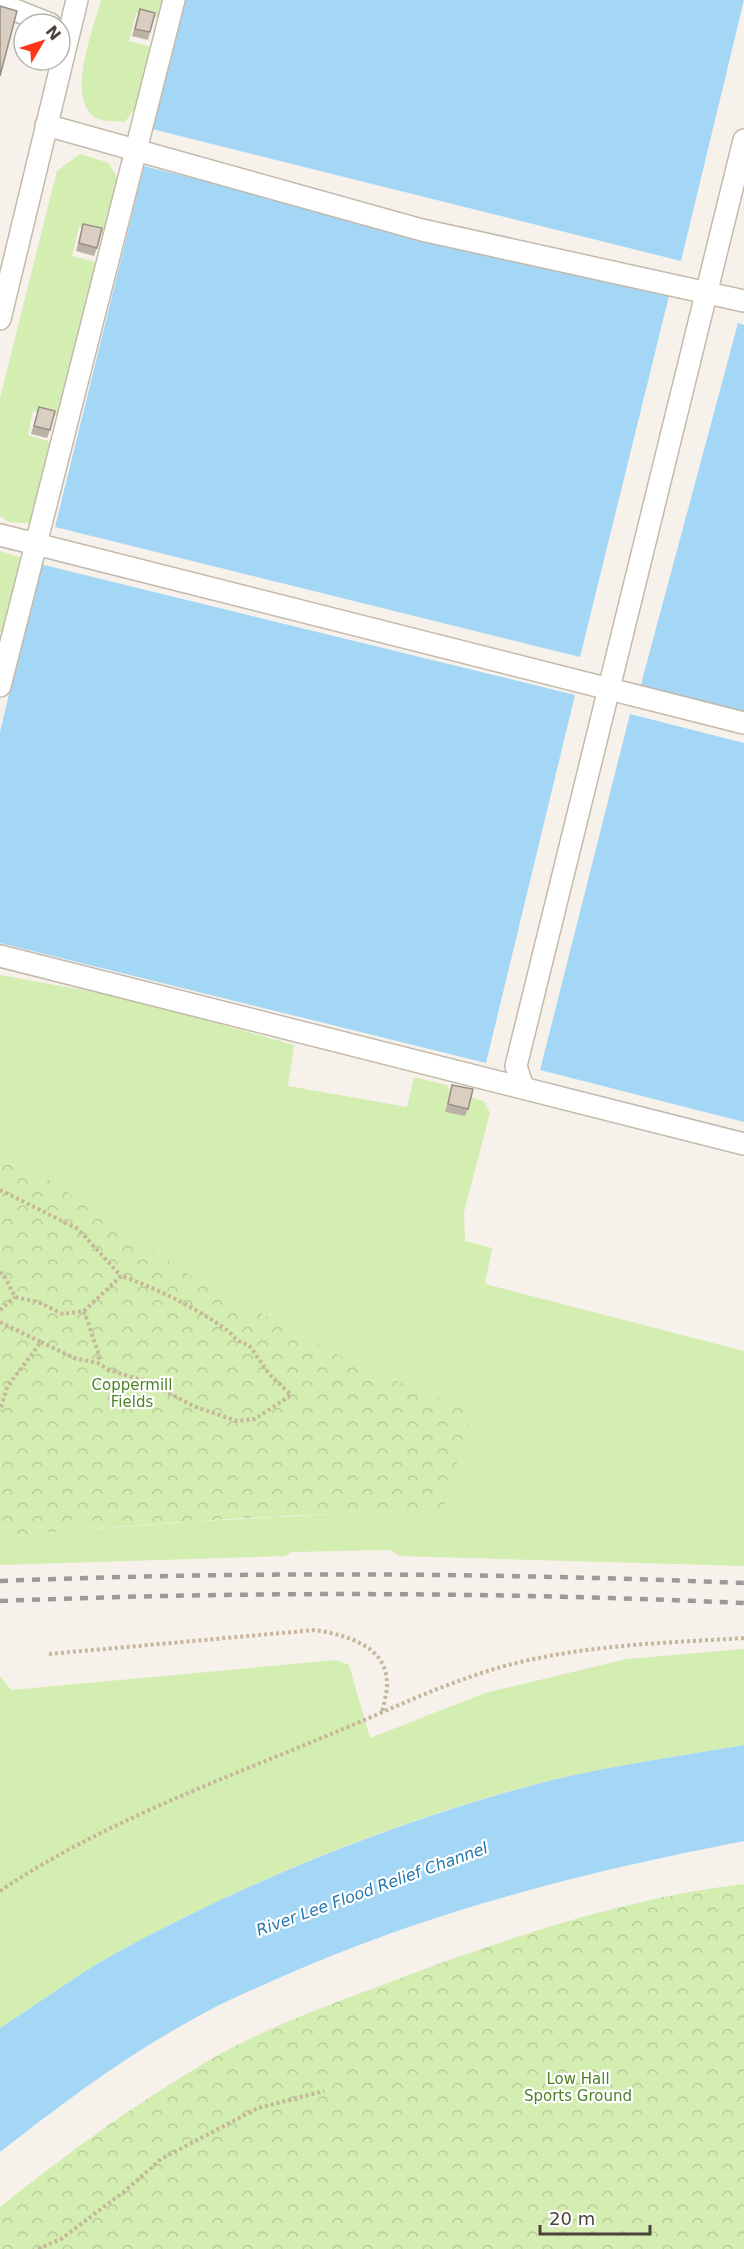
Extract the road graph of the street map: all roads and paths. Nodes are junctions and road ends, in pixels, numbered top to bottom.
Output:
1 (174, 0) edge
2 (0, 4) edge
3 (20, 12) edge
4 (53, 72) edge
5 (46, 125) junction
6 (744, 140) edge
7 (136, 149) junction
8 (9, 245) edge
9 (707, 291) junction
10 (744, 301) edge
11 (0, 319) edge
12 (0, 535) edge
13 (37, 545) junction
14 (0, 686) edge
15 (609, 689) junction
16 (744, 723) edge
17 (0, 956) edge
18 (523, 1087) junction
19 (744, 1143) edge
20 (0, 1190) edge
21 (0, 1272) edge
22 (121, 1276) junction
23 (15, 1297) junction
24 (0, 1310) edge
25 (84, 1311) junction
26 (0, 1322) edge
27 (41, 1342) junction
28 (98, 1363) junction
29 (0, 1411) edge
30 (744, 1638) edge
31 (49, 1654) dead end
32 (382, 1713) junction
33 (0, 1891) edge
34 (324, 2091) dead end
35 (38, 2249) edge

1 - 7 lane
2 - 3 lane
4 - 5 lane
5 - 7 lane
5 - 8 lane
6 - 9 lane
7 - 9 lane
7 - 13 lane
8 - 11 lane
9 - 10 lane
9 - 15 lane
12 - 13 lane
13 - 14 lane
13 - 15 lane
15 - 16 lane
15 - 18 lane
17 - 18 lane
18 - 19 lane
20 - 22 path
21 - 23 path
22 - 25 path
22 - 28 path
23 - 24 path
23 - 25 path
25 - 28 path
26 - 27 path
27 - 28 path
27 - 29 path
30 - 32 path
31 - 32 path
32 - 33 path
34 - 35 path

